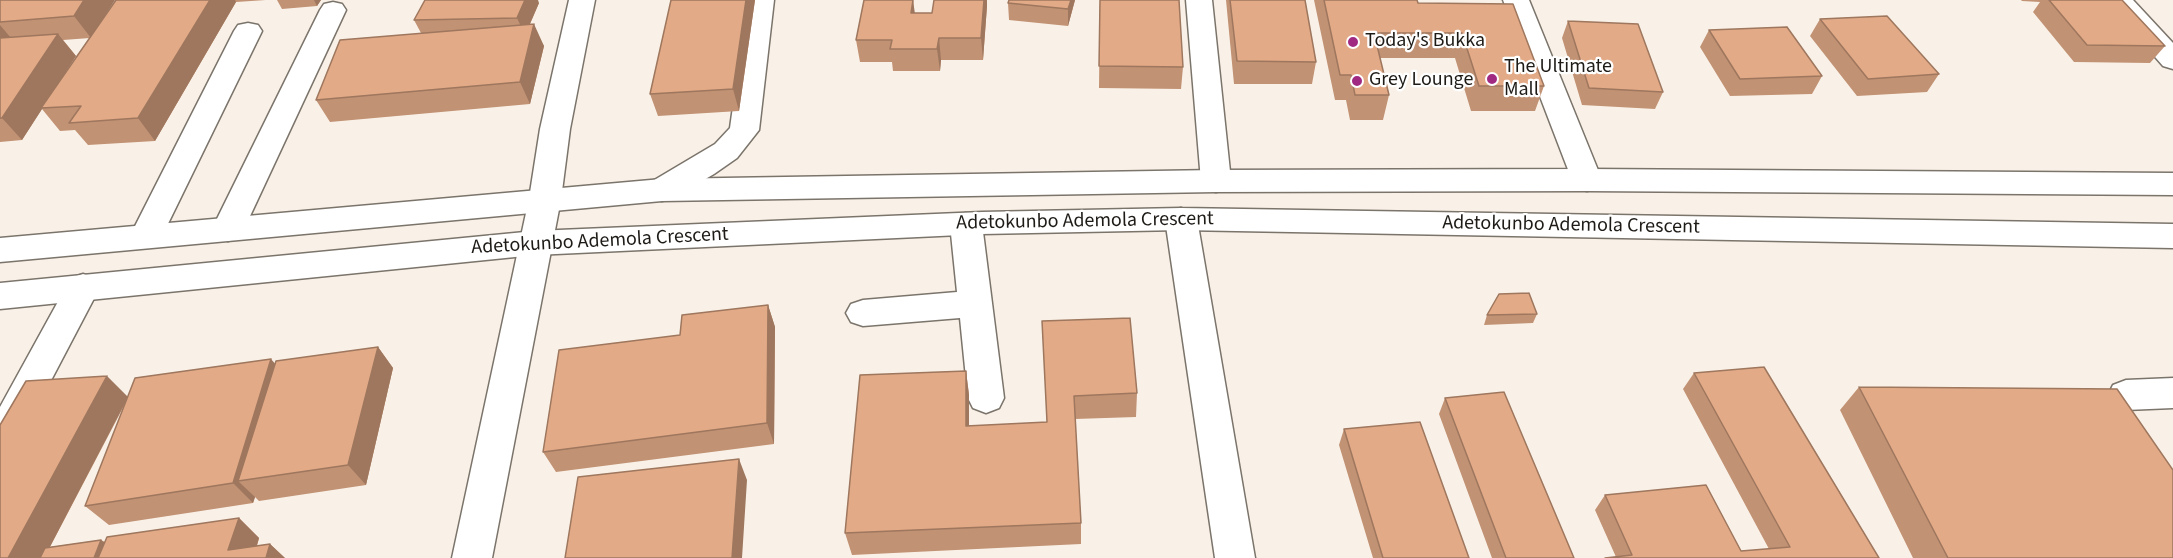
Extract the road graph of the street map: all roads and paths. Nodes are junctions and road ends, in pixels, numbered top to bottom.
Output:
1 (582, 0) edge
2 (761, 0) edge
3 (1198, 0) edge
4 (2118, 0) edge
5 (333, 10) dead end
6 (1513, 11) edge
7 (248, 31) dead end
8 (2173, 60) edge
9 (1587, 180) junction
10 (1216, 181) junction
11 (2173, 184) edge
12 (662, 190) junction
13 (545, 199) junction
14 (1181, 219) junction
15 (966, 224) junction
16 (228, 229) junction
17 (146, 236) junction
18 (2173, 236) edge
19 (535, 243) junction
20 (0, 250) edge
21 (83, 286) junction
22 (0, 296) edge
23 (975, 304) junction
24 (863, 313) dead end
25 (2173, 393) edge
26 (2126, 395) dead end
27 (986, 398) dead end
28 (0, 442) edge
29 (472, 558) edge
30 (1235, 558) edge

1 - 13 main road
2 - 12 main road
3 - 10 main road
4 - 8 main road
5 - 16 main road
6 - 9 main road
7 - 17 main road
9 - 10 main road, Adetokunbo Ademola Crescent
9 - 11 main road, Adetokunbo Ademola Crescent
10 - 12 main road, Adetokunbo Ademola Crescent
12 - 13 main road, Adetokunbo Ademola Crescent
13 - 16 main road, Adetokunbo Ademola Crescent
13 - 19 main road
14 - 15 main road, Adetokunbo Ademola Crescent
14 - 18 main road, Adetokunbo Ademola Crescent
14 - 30 main road
15 - 19 main road, Adetokunbo Ademola Crescent
15 - 23 main road
16 - 17 main road, Adetokunbo Ademola Crescent
17 - 20 main road, Adetokunbo Ademola Crescent
19 - 21 main road, Adetokunbo Ademola Crescent
19 - 29 main road
21 - 22 main road, Adetokunbo Ademola Crescent
21 - 28 main road
23 - 24 main road
23 - 27 main road
25 - 26 main road

